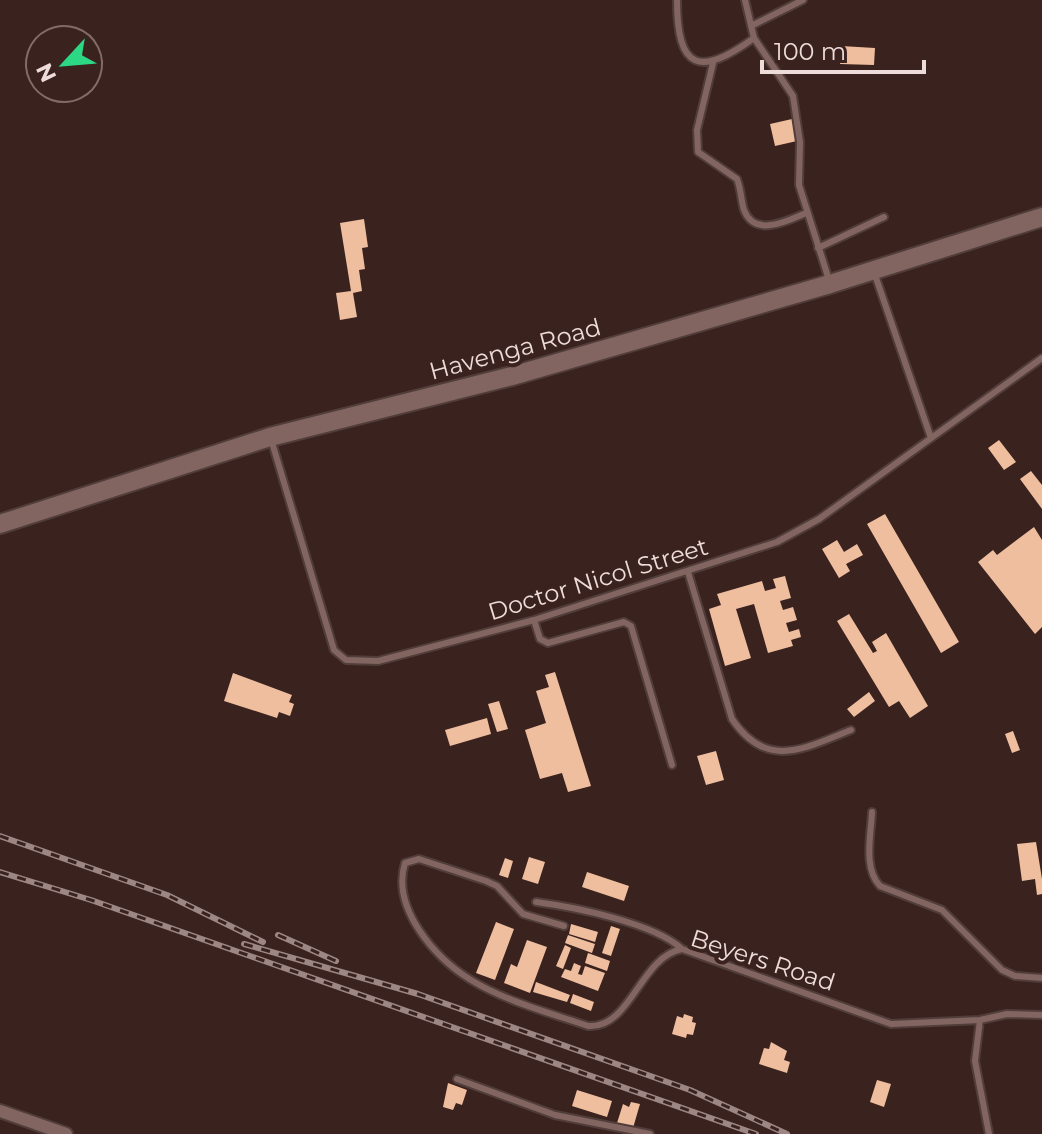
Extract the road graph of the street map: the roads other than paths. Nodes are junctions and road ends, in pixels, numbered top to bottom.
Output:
1 (677, 0) edge
2 (745, 0) edge
3 (803, 0) edge
4 (751, 26) junction
5 (754, 38) junction
6 (713, 63) junction
7 (806, 213) junction
8 (884, 217) dead end
9 (1042, 217) edge
10 (818, 248) junction
11 (873, 270) junction
12 (830, 284) junction
13 (1042, 358) edge
14 (270, 437) junction
15 (931, 438) junction
16 (0, 524) edge
17 (688, 572) junction
18 (534, 620) junction
19 (851, 730) dead end
20 (672, 765) dead end
21 (872, 812) dead end
22 (536, 902) dead end
23 (564, 926) dead end
24 (682, 949) junction
25 (1042, 978) edge
26 (1042, 1015) edge
27 (980, 1020) junction
28 (457, 1079) dead end
29 (0, 1111) edge
30 (66, 1134) edge
31 (650, 1134) edge
32 (989, 1134) edge

1 - 6 lane
2 - 4 lane
3 - 4 lane
4 - 5 lane
5 - 6 lane
5 - 7 lane
6 - 7 lane
7 - 10 lane
8 - 10 lane
9 - 11 street, Havenga Road
10 - 12 lane
11 - 12 street, Havenga Road
11 - 15 lane
12 - 14 street, Havenga Road
13 - 15 lane, Doctor Nicol Street
14 - 16 street, Havenga Road
14 - 18 lane, Doctor Nicol Street
15 - 17 lane, Doctor Nicol Street
17 - 18 lane, Doctor Nicol Street
17 - 19 lane
18 - 20 lane
21 - 25 lane
22 - 24 lane
23 - 24 lane, Beyers Road
24 - 27 lane, Beyers Road
26 - 27 lane, Beyers Road
27 - 32 lane
28 - 31 lane
29 - 30 street

